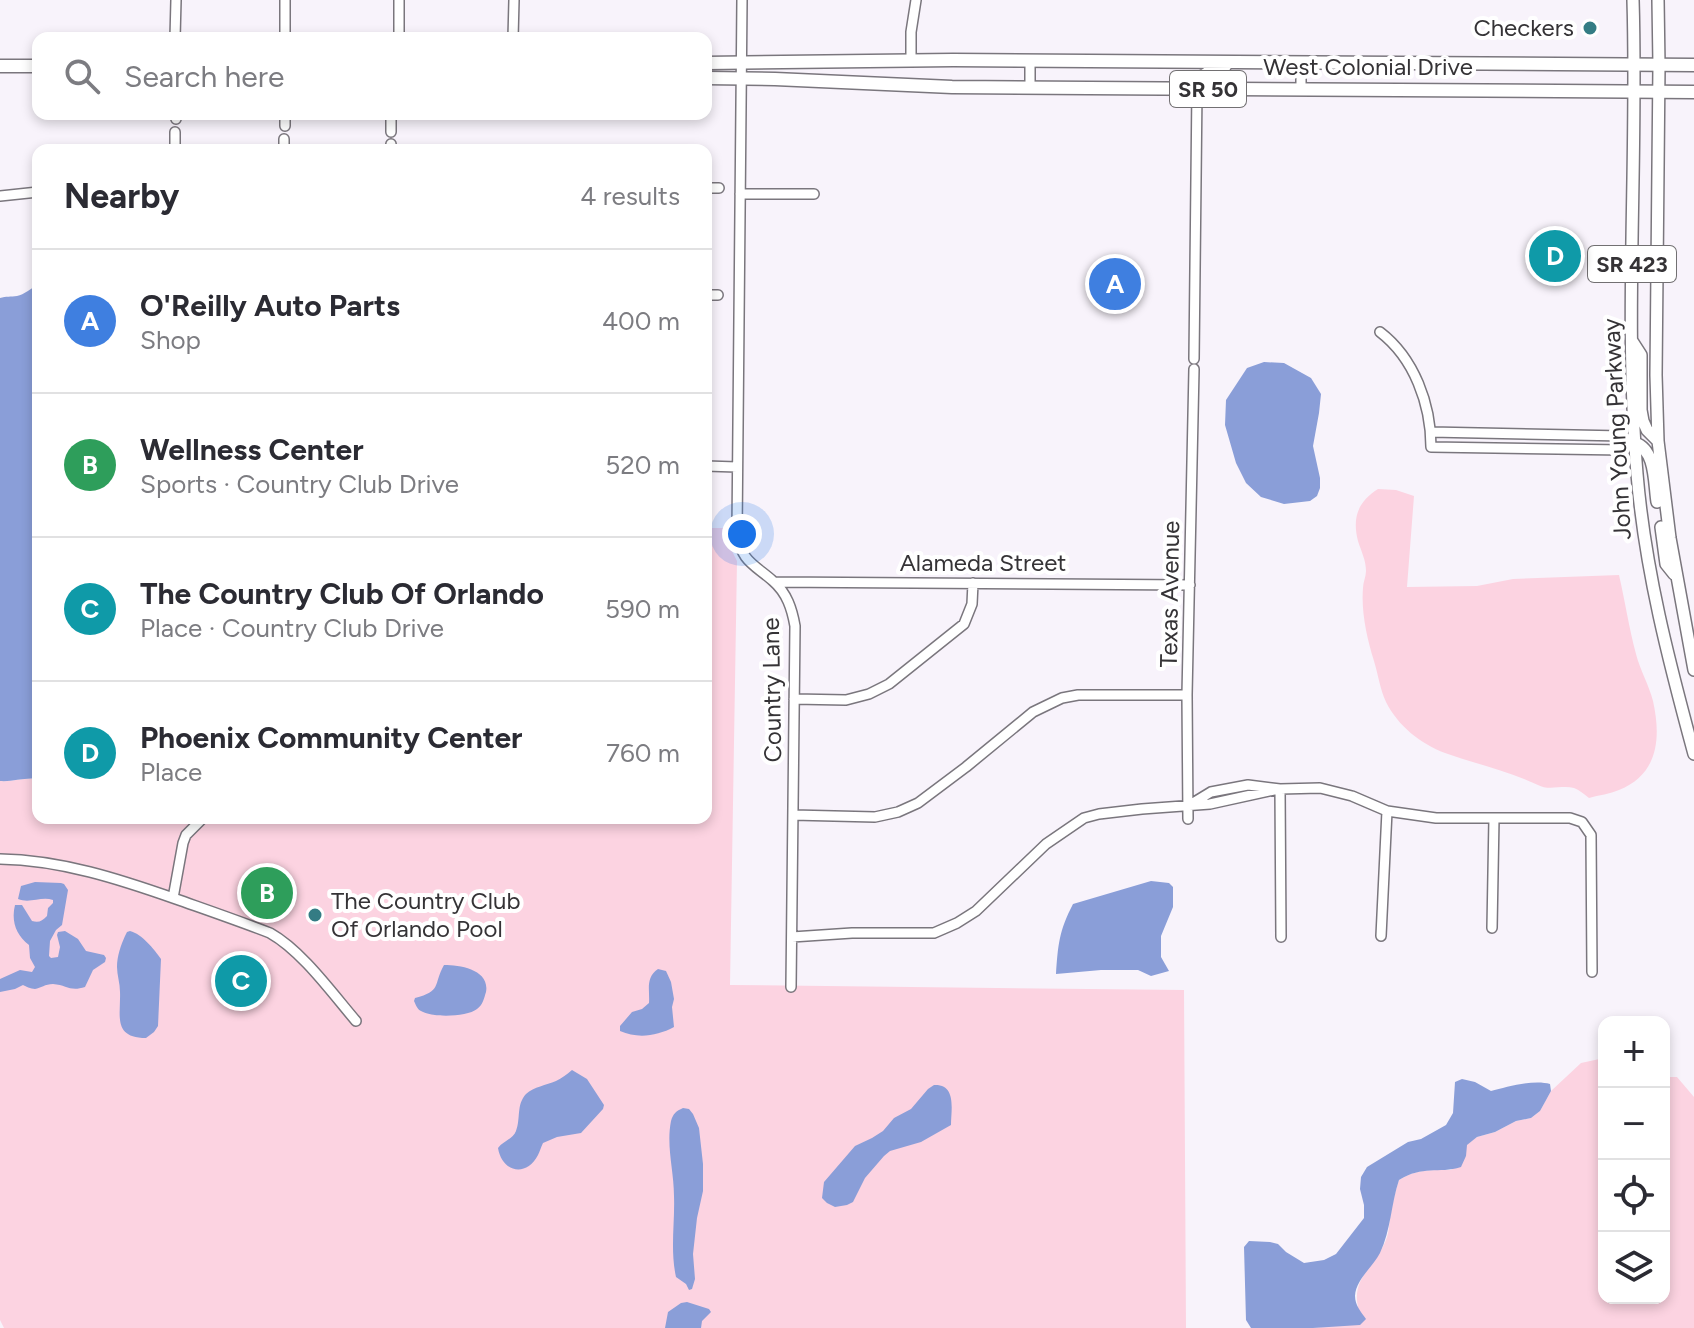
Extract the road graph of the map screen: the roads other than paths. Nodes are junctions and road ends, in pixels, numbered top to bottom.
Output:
1 (176, 0) edge
2 (285, 0) edge
3 (399, 0) edge
4 (514, 0) edge
5 (742, 0) edge
6 (916, 0) edge
7 (1633, 0) edge
8 (1658, 0) edge
9 (175, 32) edge
10 (285, 32) edge
11 (399, 32) edge
12 (513, 32) edge
13 (911, 60) junction
14 (1030, 61) junction
15 (1235, 62) junction
16 (712, 63) edge
17 (741, 63) junction
18 (1301, 63) junction
19 (1635, 65) junction
20 (1659, 65) junction
21 (1694, 65) edge
22 (0, 66) edge
23 (32, 66) edge
24 (712, 78) edge
25 (742, 78) junction
26 (1030, 88) junction
27 (1197, 89) junction
28 (1301, 89) junction
29 (1635, 91) junction
30 (1659, 92) junction
31 (1694, 92) edge
32 (285, 120) edge
33 (391, 120) edge
34 (285, 126) dead end
35 (175, 132) dead end
36 (391, 132) dead end
37 (175, 144) edge
38 (712, 188) edge
39 (719, 188) dead end
40 (32, 193) edge
41 (740, 194) junction
42 (814, 194) dead end
43 (0, 196) edge
44 (712, 295) edge
45 (718, 295) dead end
46 (1380, 332) dead end
47 (1632, 340) junction
48 (1431, 432) junction
49 (1658, 441) junction
50 (1631, 443) junction
51 (712, 466) edge
52 (737, 467) junction
53 (1677, 578) junction
54 (775, 582) junction
55 (973, 583) junction
56 (1190, 585) junction
57 (1658, 616) junction
58 (1694, 670) edge
59 (1187, 695) junction
60 (794, 699) junction
61 (1694, 723) edge
62 (1694, 754) edge
63 (1280, 789) junction
64 (1188, 806) junction
65 (1387, 811) junction
66 (793, 815) junction
67 (1494, 818) junction
68 (1188, 819) dead end
69 (197, 824) edge
70 (0, 859) edge
71 (173, 898) junction
72 (1492, 928) dead end
73 (1381, 936) dead end
74 (792, 937) junction
75 (1281, 937) dead end
76 (1592, 972) dead end
77 (791, 987) dead end
78 (356, 1021) dead end

1 - 9 street
2 - 10 street
3 - 11 street
4 - 12 street
5 - 17 street, Country Lane
6 - 13 street
7 - 19 main road, John Young Parkway / SR 423
8 - 20 main road, John Young Parkway / SR 423
13 - 14 highway, West Colonial Drive / SR 50
13 - 17 highway, West Colonial Drive / SR 50
14 - 15 highway, West Colonial Drive / SR 50
14 - 26 street
15 - 18 highway, West Colonial Drive / SR 50
15 - 27 highway
16 - 17 highway, West Colonial Drive / SR 50
17 - 25 street, Country Lane
18 - 19 highway, West Colonial Drive / SR 50
18 - 28 street
19 - 20 highway, West Colonial Drive / SR 50
19 - 29 main road, John Young Parkway / SR 423
20 - 21 highway, West Colonial Drive / SR 50
20 - 30 main road, John Young Parkway / SR 423
22 - 23 highway
24 - 25 highway, West Colonial Drive / SR 50
25 - 26 highway, West Colonial Drive / SR 50
25 - 41 street, Country Lane
26 - 27 highway, West Colonial Drive / SR 50
27 - 28 highway, West Colonial Drive / SR 50
27 - 56 street, Texas Avenue
28 - 29 highway, West Colonial Drive / SR 50
29 - 30 highway, West Colonial Drive / SR 50
29 - 47 main road, John Young Parkway / SR 423
30 - 31 highway, West Colonial Drive / SR 50
30 - 49 main road, John Young Parkway / SR 423
32 - 34 street
33 - 36 street
35 - 37 street
38 - 39 street
40 - 43 street
41 - 42 street
41 - 52 street, Country Lane
44 - 45 street
46 - 48 street
47 - 49 main road
47 - 50 main road, John Young Parkway / SR 423
48 - 50 street
48 - 50 street
49 - 53 main road, John Young Parkway / SR 423
50 - 53 main road
50 - 57 main road, John Young Parkway / SR 423
51 - 52 street
52 - 54 street, Country Lane
53 - 58 main road, John Young Parkway / SR 423
54 - 55 street, Alameda Street
54 - 60 street, Country Lane
55 - 56 street, Alameda Street
55 - 60 street
56 - 59 street, Texas Avenue
57 - 61 main road
57 - 62 main road, John Young Parkway / SR 423
59 - 64 street, Texas Avenue
59 - 66 street
60 - 66 street, Country Lane
63 - 64 street
63 - 65 street
63 - 75 street
64 - 68 street, Texas Avenue
64 - 74 street
65 - 67 street
65 - 73 street
66 - 74 street, Country Lane
67 - 72 street
67 - 76 street
69 - 71 street
70 - 71 street
71 - 78 street
74 - 77 street, Country Lane

